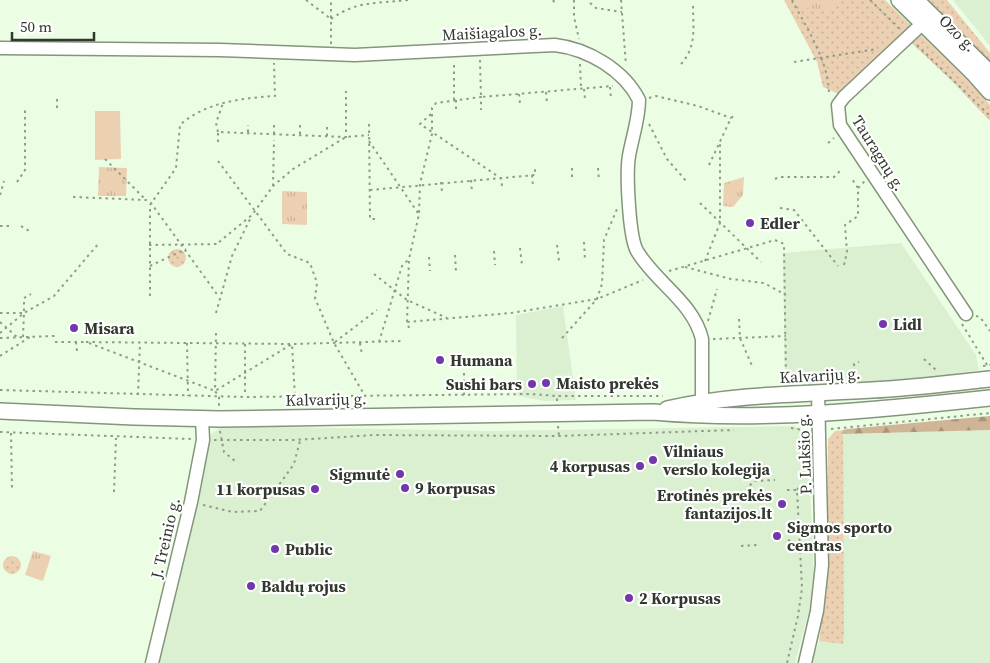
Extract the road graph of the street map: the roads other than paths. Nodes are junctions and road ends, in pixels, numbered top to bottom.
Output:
1 (899, 0) edge
2 (916, 0) edge
3 (923, 23) junction
4 (0, 48) edge
5 (990, 72) edge
6 (990, 92) edge
7 (966, 314) road end
8 (990, 379) edge
9 (818, 393) junction
10 (990, 398) edge
11 (702, 401) junction
12 (0, 411) edge
13 (653, 412) junction
14 (819, 413) junction
15 (202, 418) junction
16 (152, 663) edge
17 (805, 663) edge

1 - 3 main road, Ozo g.
2 - 5 main road, Ozo g.
3 - 6 main road, Ozo g.
3 - 7 street, Tauragnų g.
4 - 11 street, Maišiagalos g.
8 - 9 main road, Kalvarijų g.
9 - 11 main road, Kalvarijų g.
9 - 14 street, P. Lukšio g.
10 - 14 main road, Kalvarijų g.
11 - 13 main road, Kalvarijų g.
12 - 15 main road, Kalvarijų g.
13 - 14 main road, Kalvarijų g.
13 - 15 main road, Kalvarijų g.
14 - 17 street, P. Lukšio g.
15 - 16 street, J. Treinio g.

